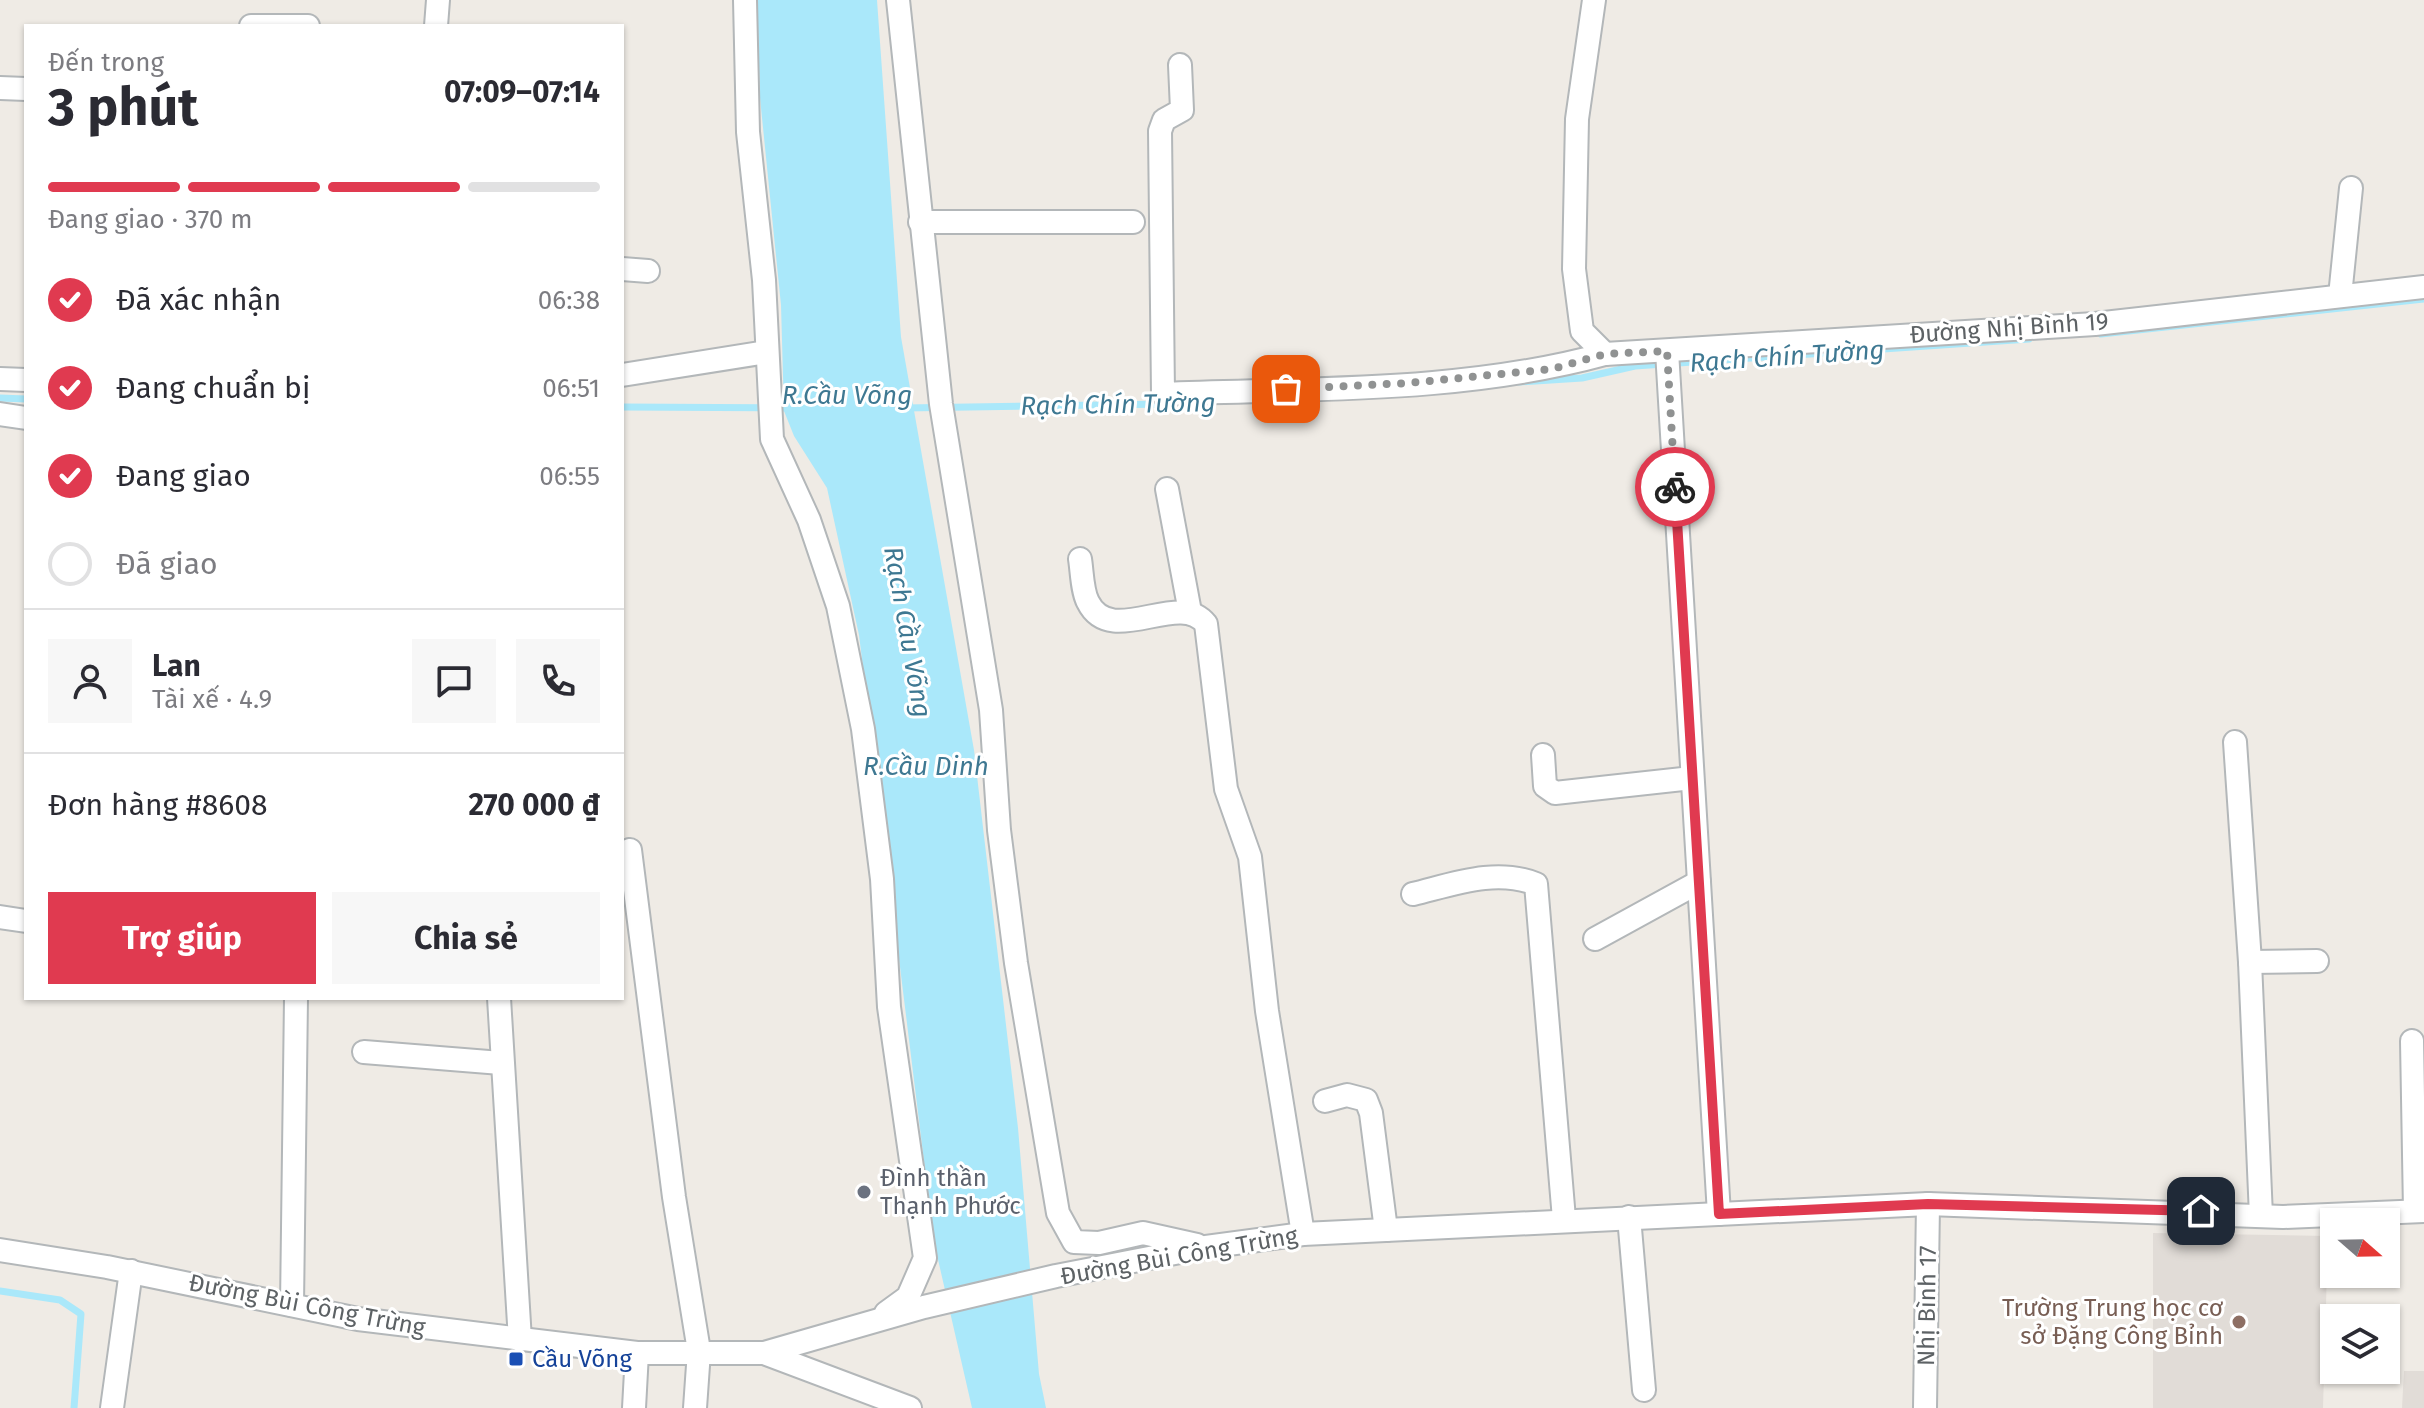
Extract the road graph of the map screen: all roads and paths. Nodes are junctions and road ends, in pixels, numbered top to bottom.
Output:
1 (438, 0) edge
2 (745, 0) edge
3 (898, 0) edge
4 (1594, 0) edge
5 (436, 24) edge
6 (1180, 65) dead end
7 (0, 88) edge
8 (24, 89) edge
9 (2351, 188) dead end
10 (920, 222) junction
11 (1133, 222) dead end
12 (624, 269) edge
13 (648, 271) dead end
14 (2424, 287) edge
15 (2340, 296) junction
16 (767, 352) junction
17 (1667, 352) junction
18 (1605, 354) junction
19 (624, 375) edge
20 (0, 379) edge
21 (24, 380) edge
22 (0, 414) edge
23 (24, 418) edge
24 (1167, 489) dead end
25 (1080, 559) dead end
26 (1190, 612) junction
27 (2235, 742) dead end
28 (1543, 755) dead end
29 (1692, 778) junction
30 (630, 850) dead end
31 (1699, 882) junction
32 (1413, 894) dead end
33 (0, 917) edge
34 (24, 921) edge
35 (1595, 939) dead end
36 (2317, 961) dead end
37 (2250, 962) junction
38 (296, 1000) edge
39 (499, 1000) edge
40 (2412, 1041) dead end
41 (364, 1052) dead end
42 (501, 1063) junction
43 (1325, 1101) dead end
44 (1928, 1204) junction
45 (2420, 1211) edge
46 (1719, 1214) junction
47 (2261, 1216) junction
48 (1629, 1217) junction
49 (1564, 1219) junction
50 (1386, 1230) junction
51 (1303, 1234) junction
52 (1206, 1247) junction
53 (0, 1250) edge
54 (131, 1271) junction
55 (292, 1305) junction
56 (872, 1323) junction
57 (520, 1340) junction
58 (699, 1351) junction
59 (637, 1353) junction
60 (764, 1353) junction
61 (1644, 1390) dead end
62 (112, 1408) edge
63 (634, 1408) edge
64 (695, 1408) edge
65 (910, 1408) edge
66 (1925, 1408) edge

1 - 5 street
2 - 16 street
3 - 10 street
4 - 18 street
6 - 18 street, Đường Nhị Bình 19
7 - 8 street
9 - 15 street
10 - 11 street
10 - 52 street
12 - 13 street
14 - 15 street, Đường Nhị Bình 19
15 - 17 street, Đường Nhị Bình 19
16 - 19 street
16 - 56 street
17 - 18 street, Đường Nhị Bình 19
17 - 29 street
20 - 21 street
22 - 23 street
24 - 26 street
25 - 26 street
26 - 51 street
27 - 37 street
28 - 29 street
29 - 31 street
30 - 58 street
31 - 35 street
31 - 46 street
32 - 49 street
33 - 34 street
36 - 37 street
37 - 47 street
38 - 55 street
39 - 42 street
40 - 45 street
41 - 42 street
42 - 57 street
43 - 50 street
44 - 46 street, Đường Bùi Công Trừng
44 - 47 street, Đường Bùi Công Trừng
44 - 66 street, Nhị Bình 17
45 - 47 street, Đường Bùi Công Trừng
46 - 48 street, Đường Bùi Công Trừng
48 - 49 street, Đường Bùi Công Trừng
48 - 61 street
49 - 50 street, Đường Bùi Công Trừng
50 - 51 street, Đường Bùi Công Trừng
51 - 52 street, Đường Bùi Công Trừng
52 - 56 street, Đường Bùi Công Trừng
53 - 54 street, Đường Bùi Công Trừng
54 - 55 street, Đường Bùi Công Trừng
54 - 62 street
55 - 57 street, Đường Bùi Công Trừng
56 - 60 street, Đường Bùi Công Trừng
57 - 59 street, Đường Bùi Công Trừng
58 - 59 street, Đường Bùi Công Trừng
58 - 60 street, Đường Bùi Công Trừng
58 - 64 street
59 - 63 street
60 - 65 street

